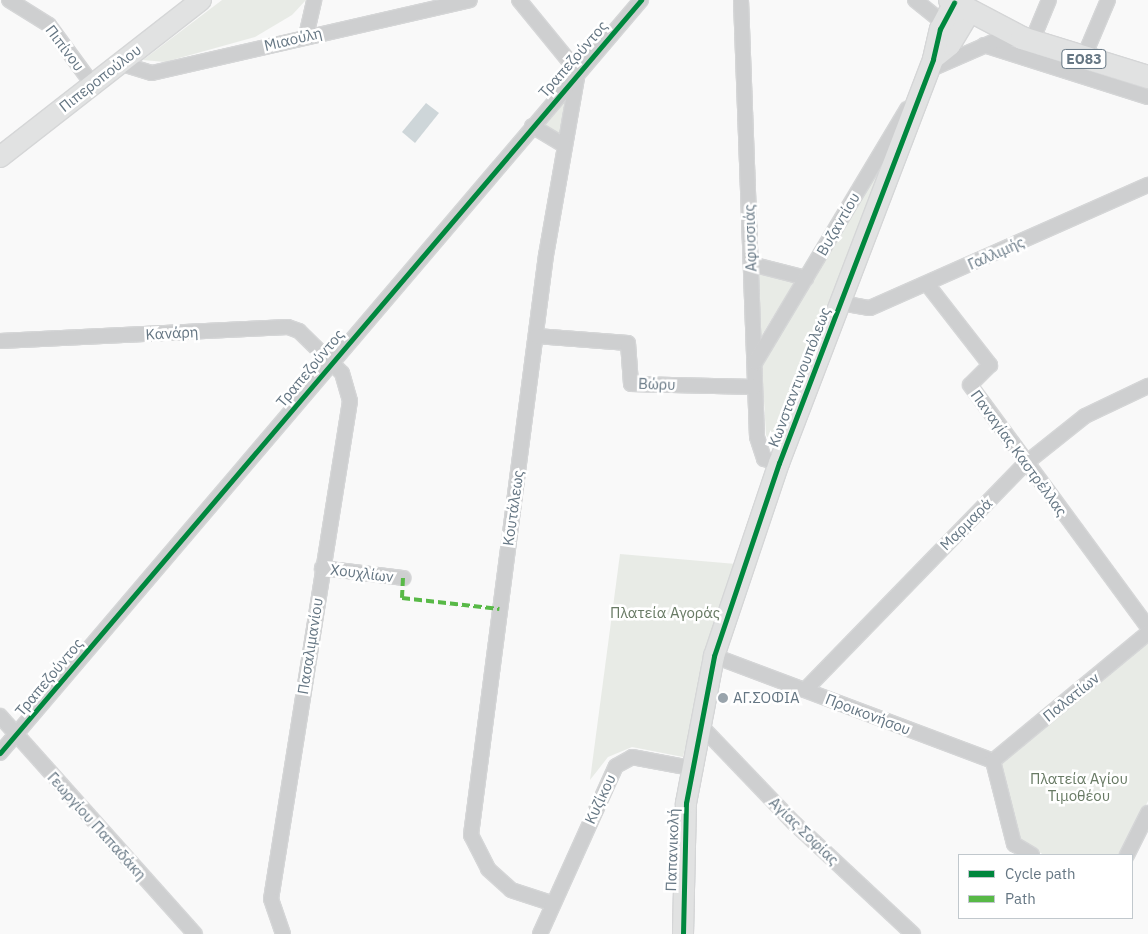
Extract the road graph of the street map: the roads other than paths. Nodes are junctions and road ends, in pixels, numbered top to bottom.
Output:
1 (9, 0) edge
2 (201, 0) edge
3 (314, 0) edge
4 (470, 0) edge
5 (519, 0) edge
6 (641, 0) edge
7 (741, 0) edge
8 (914, 0) edge
9 (1049, 0) edge
10 (1108, 0) edge
11 (958, 5) edge
12 (943, 22) junction
13 (306, 36) junction
14 (1027, 40) junction
15 (984, 45) junction
16 (1083, 58) junction
17 (119, 63) junction
18 (927, 71) junction
19 (578, 72) junction
20 (1148, 77) edge
21 (92, 84) junction
22 (1148, 96) edge
23 (532, 126) junction
24 (564, 145) junction
25 (0, 157) edge
26 (1148, 185) edge
27 (751, 264) junction
28 (806, 278) junction
29 (927, 284) junction
30 (841, 303) junction
31 (536, 336) junction
32 (0, 341) edge
33 (333, 361) junction
34 (755, 363) junction
35 (1148, 386) edge
36 (756, 387) junction
37 (779, 463) junction
38 (1026, 463) junction
39 (322, 568) junction
40 (404, 578) dead end
41 (1148, 627) edge
42 (1148, 633) edge
43 (714, 656) junction
44 (805, 690) junction
45 (0, 716) edge
46 (698, 724) junction
47 (16, 735) junction
48 (0, 753) edge
49 (993, 761) junction
50 (690, 768) junction
51 (1148, 813) edge
52 (1030, 854) edge
53 (1128, 854) edge
54 (551, 903) junction
55 (195, 934) edge
56 (283, 934) edge
57 (540, 934) edge
58 (683, 934) edge
59 (913, 934) edge

1 - 21 street, Πιπίνου
2 - 17 street, Πιπεροπούλου
3 - 13 street
4 - 13 street, Μιαούλη
5 - 19 street
6 - 19 street, Τραπεζούντος
7 - 27 street, Αφυσσιάς
8 - 12 street
9 - 14 street
10 - 16 street
11 - 12 street, Κωνσταντινουπόλεως
11 - 14 main road, ΕΟ83
11 - 18 street, Κωνσταντινουπόλεως
12 - 18 street, Κωνσταντινουπόλεως
13 - 17 street, Μιαούλη
14 - 15 street
14 - 16 main road, ΕΟ83
15 - 18 street
15 - 22 street
16 - 20 main road, ΕΟ83
17 - 21 street, Πιπεροπούλου
18 - 28 street, Βυζαντίου
18 - 30 street, Κωνσταντινουπόλεως
19 - 23 street, Τραπεζούντος
19 - 24 street, Κουτάλεως
21 - 25 street, Πιπεροπούλου
23 - 24 street
23 - 33 street, Τραπεζούντος
24 - 31 street, Κουτάλεως
26 - 29 street, Γαλλιμής
27 - 28 street
27 - 34 street, Αφυσσιάς
28 - 34 street, Βυζαντίου
29 - 30 street, Γαλλιμής
29 - 38 street, Παναγίας Καστρέλλας
30 - 37 street, Κωνσταντινουπόλεως
31 - 36 street, Βώρυ
31 - 54 street, Κουτάλεως
32 - 33 street, Κανάρη
33 - 39 street, Πασαλιμανίου
33 - 47 street, Τραπεζούντος
34 - 36 street, Αφυσσιάς
35 - 38 street, Μαρμαρά
36 - 37 street, Αφυσσιάς
37 - 43 street, Κωνσταντινουπόλεως
38 - 41 street, Παναγίας Καστρέλλας
38 - 44 street, Μαρμαρά
39 - 40 street, Χουχλίων
39 - 56 street, Πασαλιμανίου
42 - 49 street, Παλατίων
43 - 44 street, Προικονήσου
43 - 46 street, Κωνσταντινουπόλεως
44 - 49 street, Προικονήσου
45 - 47 street, Γεωργίου Παπαδάκη
46 - 50 street, Κωνσταντινουπόλεως
46 - 59 street, Αγίας Σοφίας
47 - 48 street, Τραπεζούντος
47 - 55 street, Γεωργίου Παπαδάκη
49 - 52 street
50 - 54 street, Κυζίκου
50 - 58 street, Παπανικολή
51 - 53 street
54 - 57 street

